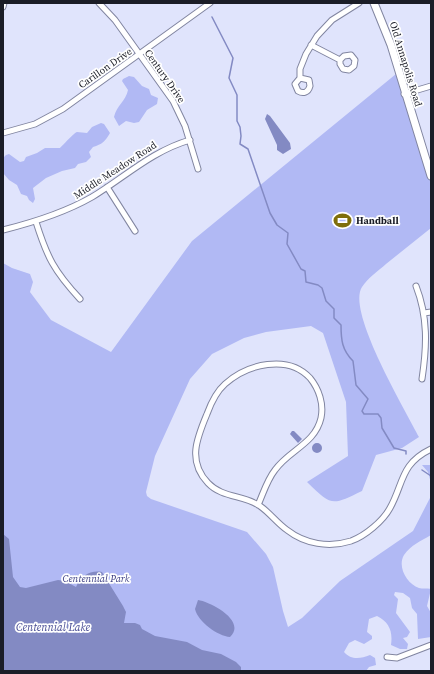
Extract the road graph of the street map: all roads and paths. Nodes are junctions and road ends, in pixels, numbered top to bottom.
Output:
1 (4, 3) edge
2 (99, 3) edge
3 (210, 3) edge
4 (360, 3) edge
5 (374, 3) edge
6 (3, 7) edge
7 (311, 45) junction
8 (139, 55) junction
9 (340, 60) dead end
10 (300, 78) dead end
11 (431, 86) edge
12 (404, 94) junction
13 (3, 133) edge
14 (190, 140) junction
15 (198, 169) dead end
16 (431, 176) edge
17 (107, 187) junction
18 (36, 222) junction
19 (3, 230) edge
20 (135, 231) dead end
21 (416, 286) dead end
22 (80, 298) dead end
23 (431, 312) edge
24 (424, 313) junction
25 (422, 379) dead end
26 (431, 448) edge
27 (258, 505) junction
28 (431, 645) edge
29 (387, 657) dead end

1 - 6 street
2 - 8 street, Century Drive
3 - 8 street, Carillon Drive
4 - 7 street
5 - 12 street, Old Annapolis Road
7 - 9 street
7 - 10 street
8 - 13 street, Carillon Drive
8 - 14 street, Century Drive
11 - 12 street
12 - 16 street, Old Annapolis Road
14 - 15 street, Century Drive
14 - 17 street, Middle Meadow Road
17 - 18 street, Middle Meadow Road
17 - 20 street
18 - 19 street, Middle Meadow Road
18 - 22 street
21 - 24 street
23 - 24 street
24 - 25 street
26 - 27 street
27 - 27 street
28 - 29 street

